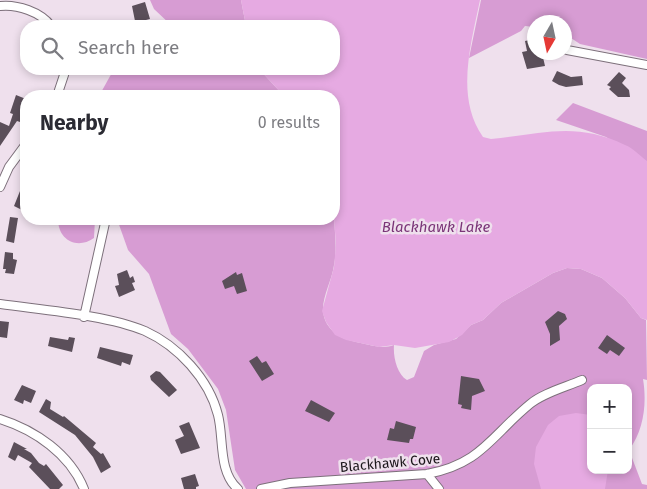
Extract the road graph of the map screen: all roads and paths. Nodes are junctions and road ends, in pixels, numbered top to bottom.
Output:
1 (0, 6) edge
2 (45, 20) edge
3 (572, 51) edge
4 (647, 65) edge
5 (64, 75) edge
6 (59, 90) edge
7 (20, 152) edge
8 (0, 187) edge
9 (105, 225) edge
10 (0, 304) edge
11 (84, 317) junction
12 (582, 380) dead end
13 (0, 420) edge
14 (427, 474) junction
15 (84, 489) edge
16 (238, 489) edge
17 (261, 489) edge
18 (439, 489) edge

1 - 2 street
3 - 4 street
5 - 6 street
7 - 8 street
9 - 11 street
10 - 11 street
11 - 16 street
12 - 14 street, Blackhawk Cove
13 - 15 street
14 - 17 street, Blackhawk Cove
14 - 18 street

